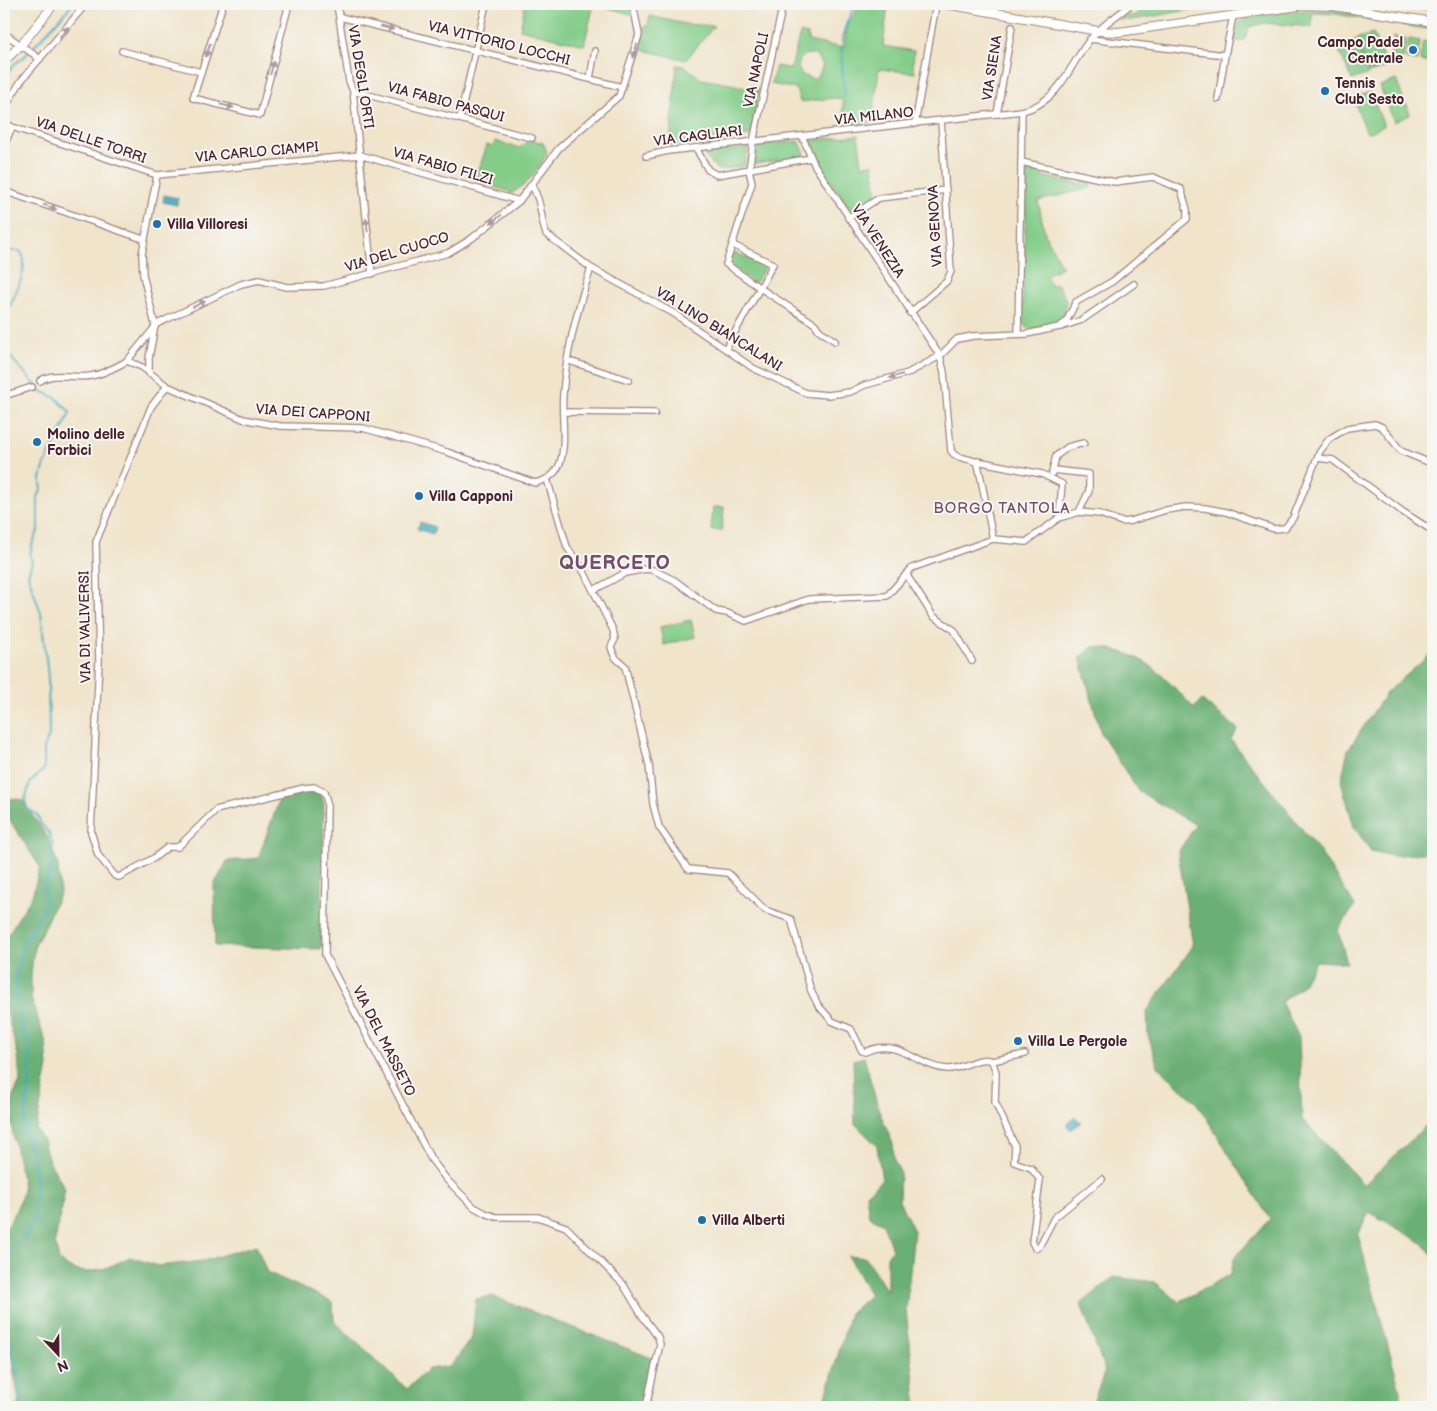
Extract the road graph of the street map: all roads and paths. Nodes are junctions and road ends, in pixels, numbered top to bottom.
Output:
1 (54, 4) edge
2 (86, 4) edge
3 (223, 4) edge
4 (289, 4) edge
5 (337, 4) edge
6 (486, 4) edge
7 (633, 4) edge
8 (783, 4) edge
9 (946, 4) edge
10 (1131, 4) edge
11 (936, 10) dead end
12 (1233, 16) junction
13 (340, 17) junction
14 (1433, 22) edge
15 (1012, 27) dead end
16 (1098, 31) junction
17 (4, 33) edge
18 (1090, 39) junction
19 (25, 47) junction
20 (475, 49) junction
21 (122, 51) dead end
22 (596, 51) dead end
23 (1225, 55) junction
24 (38, 57) junction
25 (6, 60) edge
26 (201, 72) junction
27 (590, 78) junction
28 (622, 87) junction
29 (353, 91) junction
30 (1218, 99) dead end
31 (4, 109) edge
32 (1022, 111) junction
33 (997, 114) junction
34 (460, 118) junction
35 (941, 121) junction
36 (4, 122) edge
37 (915, 124) junction
38 (12, 127) junction
39 (802, 136) junction
40 (532, 138) dead end
41 (753, 142) junction
42 (4, 146) edge
43 (696, 148) junction
44 (360, 155) junction
45 (646, 156) dead end
46 (811, 158) junction
47 (1021, 162) junction
48 (749, 170) junction
49 (157, 175) junction
50 (531, 185) junction
51 (946, 190) junction
52 (4, 192) edge
53 (519, 202) junction
54 (848, 218) junction
55 (143, 238) junction
56 (733, 246) junction
57 (591, 268) junction
58 (372, 274) junction
59 (1134, 284) dead end
60 (760, 288) junction
61 (910, 313) junction
62 (155, 326) junction
63 (1059, 327) junction
64 (1018, 334) junction
65 (835, 341) dead end
66 (726, 348) junction
67 (940, 356) junction
68 (127, 361) junction
69 (569, 361) junction
70 (149, 373) junction
71 (629, 380) dead end
72 (40, 381) dead end
73 (167, 386) junction
74 (32, 387) dead end
75 (4, 396) edge
76 (563, 412) junction
77 (655, 413) dead end
78 (1084, 443) dead end
79 (1318, 458) junction
80 (977, 461) junction
81 (1433, 464) edge
82 (1053, 470) junction
83 (1051, 478) junction
84 (547, 479) junction
85 (1079, 512) junction
86 (1059, 518) junction
87 (1433, 531) edge
88 (992, 539) junction
89 (906, 574) junction
90 (594, 590) junction
91 (972, 661) dead end
92 (116, 877) joint
93 (1025, 1054) dead end
94 (992, 1061) junction
95 (1102, 1179) dead end
96 (646, 1407) edge

1 - 19 main road
24 -> 2 street
3 -> 26 street
26 -> 4 street
5 - 13 street, VIA DEGLI ORTI
6 - 20 street
7 -> 28 street, VIA DEL CUOCO
8 - 41 street, VIA NAPOLI
9 - 16 main road
10 - 16 street, VIA MILANO
11 - 37 street
12 - 14 main road
12 - 16 main road
12 - 23 street
13 -> 20 street, VIA VITTORIO LOCCHI
13 - 29 street, VIA DEGLI ORTI
15 - 33 street, VIA SIENA
16 - 18 street, VIA MILANO
17 - 19 street
18 - 23 street
18 - 32 street, VIA MILANO
19 - 24 street
19 - 25 main road
20 - 27 street, VIA VITTORIO LOCCHI
20 - 34 street
21 - 26 street
22 - 27 street
23 - 30 street
24 - 31 street
27 - 28 street, VIA VITTORIO LOCCHI
28 - 50 street, VIA DEL CUOCO
29 - 34 street, VIA FABIO PASQUI
29 - 44 street, VIA DEGLI ORTI
32 - 33 street, VIA MILANO
32 - 47 street
33 - 35 street, VIA MILANO
34 - 40 street, VIA FABIO PASQUI
35 - 37 street, VIA MILANO
35 - 51 street, VIA GENOVA
36 - 38 street, VIA DELLE TORRI
37 - 39 street, VIA MILANO
38 - 42 street
38 - 49 street, VIA DELLE TORRI
39 - 41 street, VIA MILANO
39 - 46 street, VIA VENEZIA
41 - 43 street, VIA CAGLIARI
41 - 48 street, VIA NAPOLI
43 - 45 street, VIA CAGLIARI
43 - 48 street
44 - 49 street, VIA CARLO CIAMPI
44 - 53 street, VIA FABIO FILZI
58 -> 44 street, VIA DEGLI ORTI
46 - 48 street
46 - 54 street, VIA VENEZIA
47 - 63 street
47 - 64 street
48 - 56 street, VIA NAPOLI
49 - 55 street, VIA DELLE TORRI
50 - 53 street, VIA DEL CUOCO
50 - 57 street, VIA LINO BIANCALANI
51 - 54 street
51 - 61 street, VIA GENOVA
52 -> 55 street
53 -> 58 street, VIA DEL CUOCO
54 - 61 street, VIA VENEZIA
55 - 62 street, VIA DELLE TORRI
56 - 60 street, VIA NAPOLI
56 - 60 street
57 - 66 street, VIA LINO BIANCALANI
57 - 69 street
62 -> 58 street, VIA DEL CUOCO
59 - 63 street, VIA LINO BIANCALANI
60 - 65 street
60 - 66 street
61 - 67 street, VIA VENEZIA
62 - 68 street
62 - 70 street, VIA DELLE TORRI
63 - 64 street, VIA LINO BIANCALANI
64 - 67 street, VIA LINO BIANCALANI
67 -> 66 street, VIA LINO BIANCALANI
67 - 80 street
68 - 70 street, VIA DEI CAPPONI
68 - 72 street
69 - 71 street
69 - 76 street
70 - 73 street, VIA DEI CAPPONI
73 - 84 street, VIA DEI CAPPONI
73 - 92 street, VIA DI VALIVERSI
74 - 75 street
76 - 77 street
76 - 84 street
78 - 82 street
79 - 81 street
79 - 85 street
79 - 87 street
80 - 83 street
80 - 88 street
82 - 83 street
82 - 85 street
83 - 86 street
84 - 90 street
85 - 86 street
86 - 88 street
88 - 89 street
89 - 90 street
89 - 91 street
90 - 94 street
92 - 96 street, VIA DEL MASSETO
93 - 94 street
94 - 95 street

